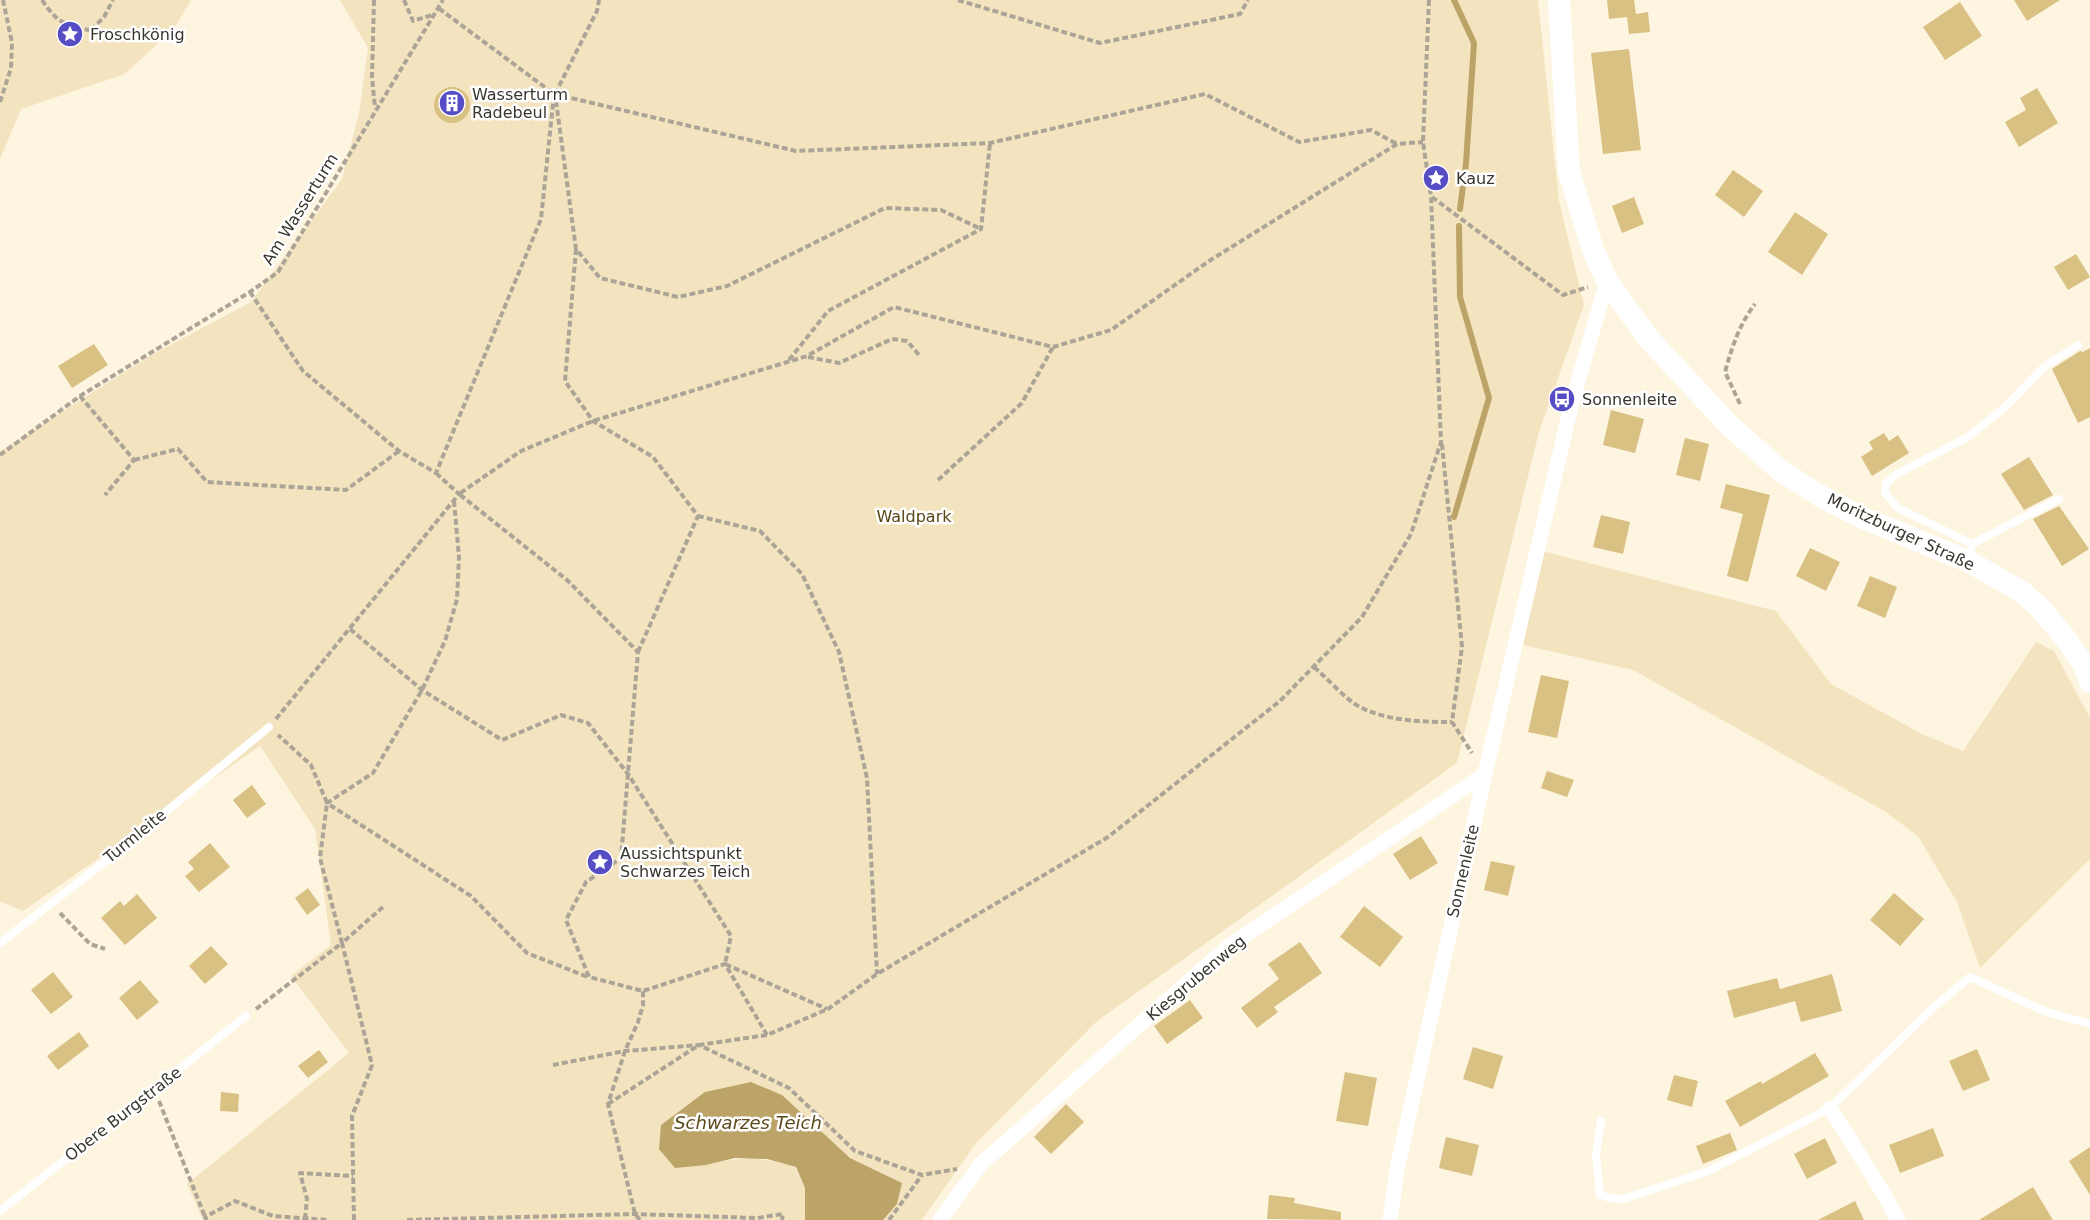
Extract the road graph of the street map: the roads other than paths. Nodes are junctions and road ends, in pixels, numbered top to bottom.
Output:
1 (1559, 0) edge
2 (1607, 280) junction
3 (2078, 345) dead end
4 (2059, 499) dead end
5 (1970, 553) junction
6 (2090, 682) edge
7 (269, 727) road end
8 (1485, 774) junction
9 (0, 943) edge
10 (246, 1016) road end
11 (2090, 1024) edge
12 (1830, 1108) junction
13 (1601, 1121) dead end
14 (0, 1211) edge
15 (940, 1220) edge
16 (1390, 1220) edge
17 (1898, 1220) edge

1 - 2 street, Moritzburger Straße
2 - 5 street, Moritzburger Straße
2 - 8 street, Sonnenleite
3 - 5 lane
4 - 5 lane
5 - 6 street, Moritzburger Straße
7 - 9 lane, Turmleite
8 - 15 street, Kiesgrubenweg
8 - 16 street, Sonnenleite
10 - 14 lane, Obere Burgstraße
11 - 12 lane
12 - 13 lane
12 - 17 street

